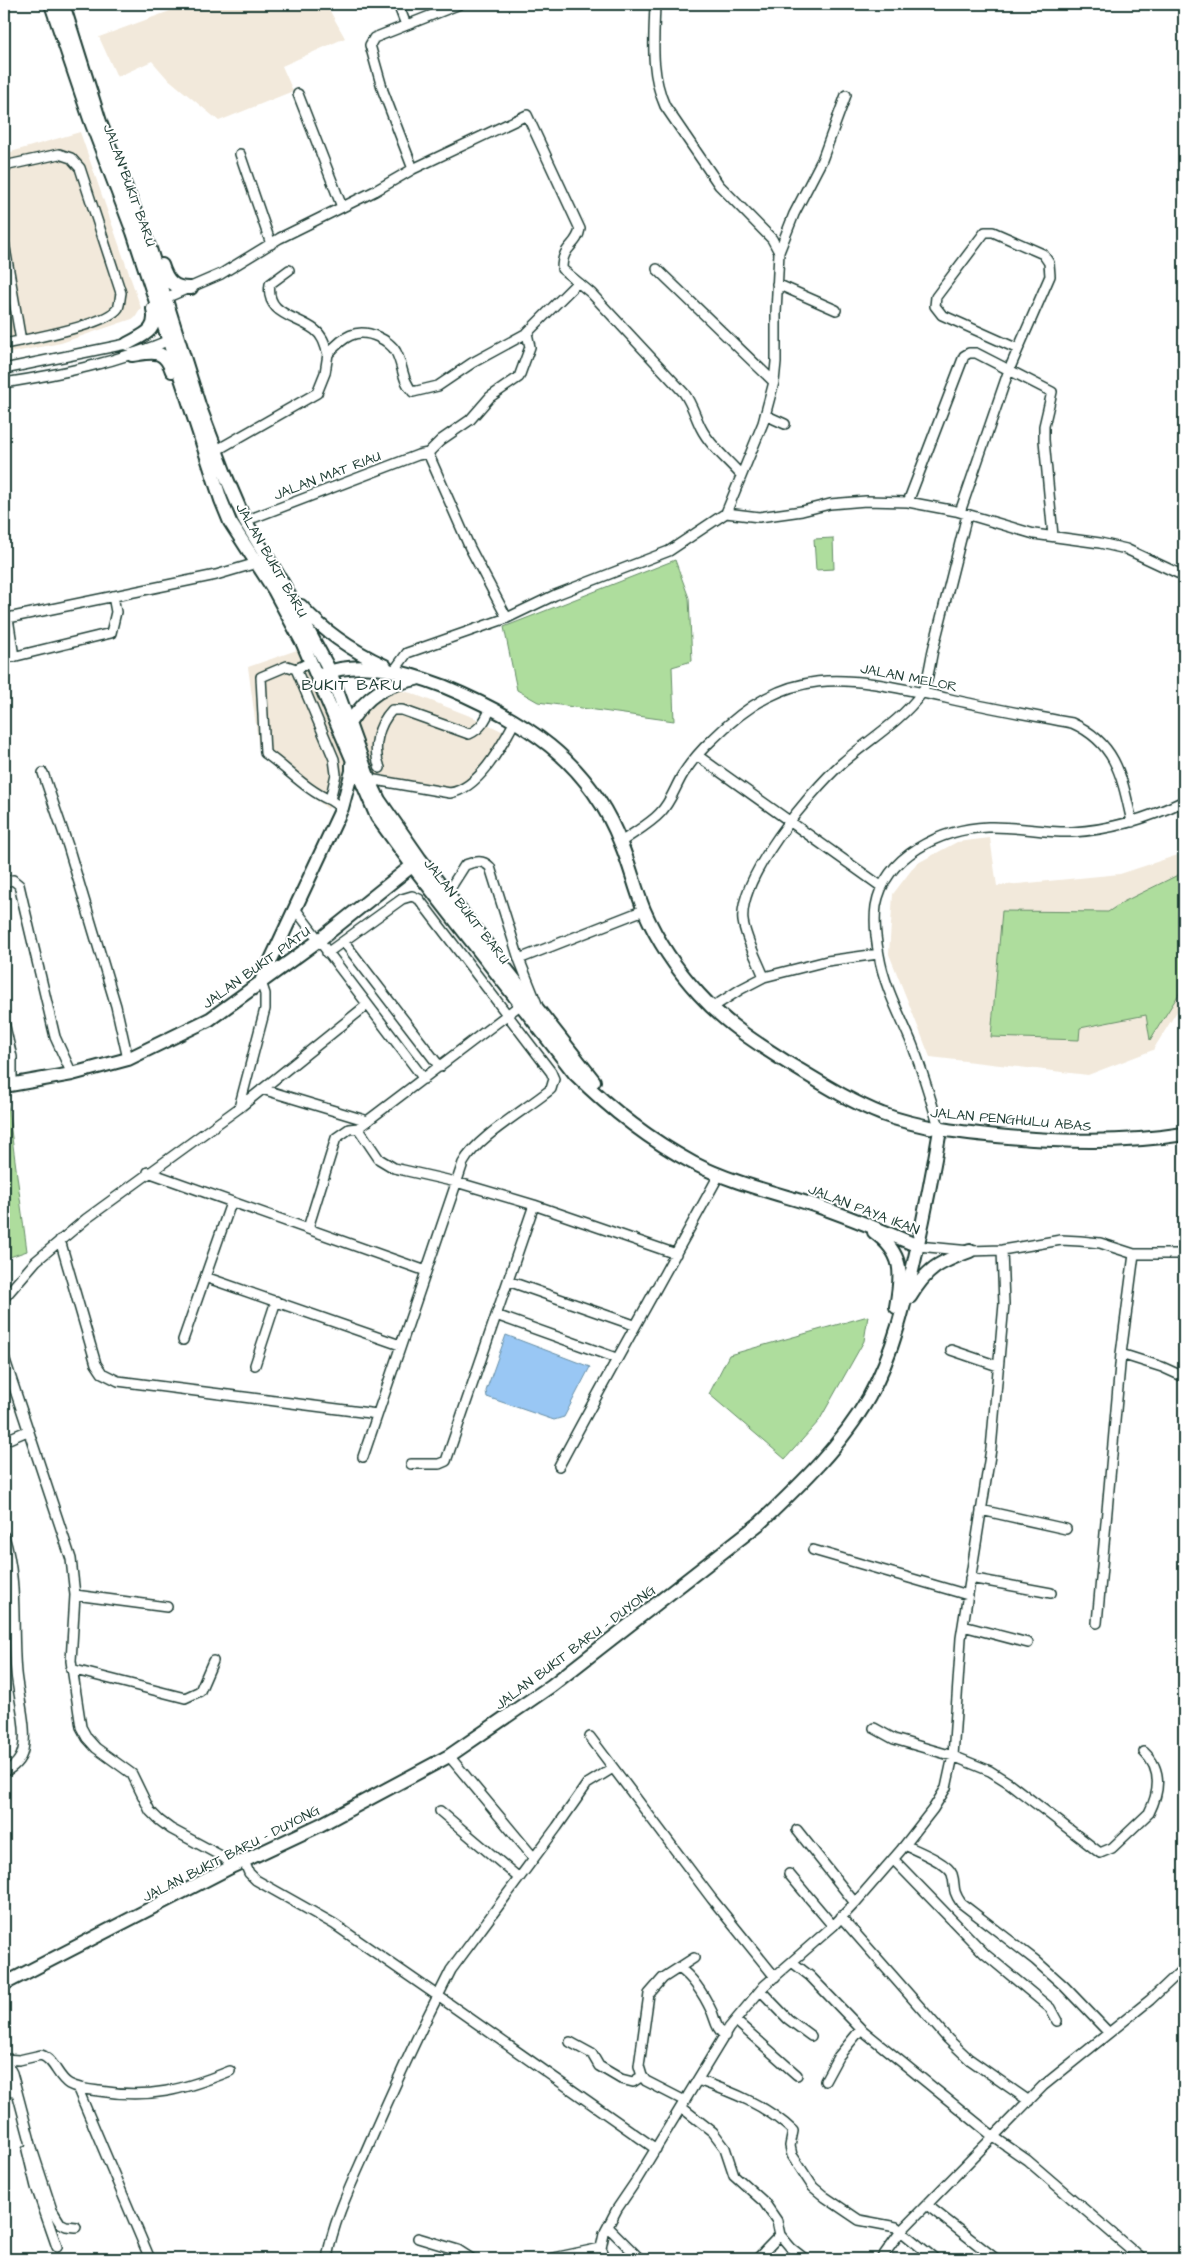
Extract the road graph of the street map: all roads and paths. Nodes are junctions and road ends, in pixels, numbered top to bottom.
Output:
1 (52, 4) edge
2 (63, 4) edge
3 (398, 4) edge
4 (460, 4) edge
5 (655, 4) edge
6 (406, 25) junction
7 (298, 94) dead end
8 (846, 94) dead end
9 (240, 154) dead end
10 (4, 166) edge
11 (413, 169) junction
12 (122, 177) junction
13 (119, 199) junction
14 (342, 207) junction
15 (4, 242) edge
16 (271, 244) junction
17 (779, 252) junction
18 (657, 269) dead end
19 (289, 270) dead end
20 (577, 283) junction
21 (777, 284) junction
22 (191, 288) junction
23 (161, 300) junction
24 (836, 310) dead end
25 (527, 333) junction
26 (172, 334) junction
27 (21, 341) junction
28 (4, 344) edge
29 (1018, 349) junction
30 (130, 350) junction
31 (328, 354) junction
32 (4, 369) edge
33 (1008, 370) junction
34 (774, 382) junction
35 (4, 383) edge
36 (765, 415) junction
37 (786, 424) dead end
38 (217, 450) junction
39 (428, 453) junction
40 (210, 469) junction
41 (741, 475) junction
42 (908, 502) junction
43 (726, 512) junction
44 (964, 514) junction
45 (246, 522) junction
46 (1053, 536) junction
47 (266, 555) junction
48 (255, 563) junction
49 (1184, 576) edge
50 (281, 580) junction
51 (114, 596) junction
52 (507, 618) junction
53 (14, 657) junction
54 (4, 659) edge
55 (311, 662) junction
56 (296, 670) junction
57 (394, 671) junction
58 (324, 674) junction
59 (418, 678) junction
60 (922, 692) junction
61 (491, 708) junction
62 (515, 721) junction
63 (350, 722) junction
64 (698, 756) junction
65 (352, 760) junction
66 (380, 768) dead end
67 (43, 773) dead end
68 (369, 779) junction
69 (330, 800) junction
70 (1184, 802) edge
71 (342, 808) junction
72 (791, 822) junction
73 (1132, 822) junction
74 (621, 842) junction
75 (416, 862) junction
76 (4, 882) edge
77 (882, 887) junction
78 (444, 898) junction
79 (296, 910) junction
80 (644, 910) junction
81 (318, 941) junction
82 (344, 942) junction
83 (327, 953) junction
84 (878, 954) junction
85 (519, 959) junction
86 (764, 977) junction
87 (260, 982) junction
88 (525, 1002) junction
89 (367, 1005) junction
90 (713, 1008) junction
91 (539, 1012) junction
92 (507, 1016) junction
93 (4, 1022) edge
94 (128, 1059) junction
95 (440, 1067) junction
96 (72, 1074) junction
97 (424, 1079) junction
98 (8, 1086) edge
99 (262, 1089) junction
100 (239, 1108) junction
101 (368, 1121) junction
102 (637, 1126) junction
103 (358, 1128) junction
104 (940, 1130) junction
105 (1184, 1134) edge
106 (148, 1172) junction
107 (719, 1175) junction
108 (456, 1182) junction
109 (231, 1203) junction
110 (534, 1205) junction
111 (864, 1224) junction
112 (308, 1228) junction
113 (60, 1240) junction
114 (918, 1246) junction
115 (1002, 1250) junction
116 (970, 1251) junction
117 (676, 1254) junction
118 (1134, 1254) junction
119 (1184, 1254) edge
120 (426, 1271) junction
121 (205, 1278) junction
122 (508, 1281) junction
123 (4, 1298) edge
124 (276, 1301) junction
125 (904, 1308) junction
126 (496, 1315) junction
127 (634, 1325) junction
128 (182, 1340) dead end
129 (400, 1345) junction
130 (951, 1350) dead end
131 (1121, 1354) junction
132 (4, 1357) edge
133 (616, 1358) junction
134 (887, 1360) junction
135 (255, 1365) dead end
136 (998, 1366) junction
137 (1184, 1377) edge
138 (377, 1414) junction
139 (27, 1431) junction
140 (4, 1441) edge
141 (363, 1457) dead end
142 (411, 1464) dead end
143 (559, 1466) dead end
144 (981, 1510) junction
145 (1066, 1529) dead end
146 (4, 1536) edge
147 (813, 1550) dead end
148 (970, 1578) junction
149 (1052, 1593) dead end
150 (75, 1595) junction
151 (968, 1595) junction
152 (167, 1607) dead end
153 (1097, 1623) dead end
154 (963, 1626) junction
155 (1028, 1643) dead end
156 (213, 1661) dead end
157 (71, 1669) junction
158 (874, 1728) dead end
159 (590, 1738) dead end
160 (1144, 1752) dead end
161 (449, 1756) junction
162 (953, 1756) junction
163 (613, 1768) junction
164 (4, 1772) edge
165 (440, 1811) dead end
166 (797, 1830) dead end
167 (905, 1845) junction
168 (534, 1858) junction
169 (893, 1859) junction
170 (238, 1864) junction
171 (789, 1874) dead end
172 (519, 1878) junction
173 (855, 1903) junction
174 (842, 1917) junction
175 (833, 1926) junction
176 (694, 1958) dead end
177 (792, 1962) junction
178 (679, 1968) junction
179 (1184, 1968) edge
180 (775, 1978) junction
181 (4, 1984) edge
182 (761, 1991) junction
183 (438, 1996) junction
184 (736, 2020) junction
185 (1057, 2021) dead end
186 (861, 2029) junction
187 (1109, 2033) junction
188 (725, 2036) junction
189 (811, 2036) dead end
190 (570, 2042) dead end
191 (4, 2060) edge
192 (230, 2071) dead end
193 (797, 2075) dead end
194 (642, 2076) junction
195 (4, 2077) edge
196 (698, 2080) junction
197 (824, 2081) dead end
198 (77, 2088) junction
199 (1029, 2101) junction
200 (683, 2104) junction
201 (994, 2137) junction
202 (656, 2149) junction
203 (927, 2204) junction
204 (76, 2227) dead end
205 (608, 2227) junction
206 (901, 2231) junction
207 (780, 2235) junction
208 (418, 2238) dead end
209 (57, 2247) dead end
210 (601, 2248) junction
211 (150, 2259) edge
212 (327, 2259) edge
213 (472, 2259) edge
214 (549, 2259) edge
215 (606, 2259) edge
216 (640, 2259) edge
217 (757, 2259) edge
218 (805, 2259) edge
219 (881, 2259) edge
220 (935, 2259) edge
221 (996, 2259) edge
222 (1142, 2259) edge

1 - 13 main road, JALAN BUKIT BARU
2 - 12 main road, JALAN BUKIT BARU
3 - 6 street
4 - 6 street
5 - 17 street
6 - 11 street
7 - 14 street
8 - 17 street
9 - 16 street
10 - 27 street
11 - 14 street
11 - 20 street
12 - 22 main road
12 - 23 main road, JALAN BUKIT BARU
13 - 23 main road, JALAN BUKIT BARU
13 - 30 main road
14 - 16 street
15 - 27 street
16 - 22 street
17 - 21 street
18 - 34 street
19 - 31 street
20 - 25 street
20 - 41 street
21 - 24 street
21 - 34 street
22 - 23 street
23 - 26 main road, JALAN BUKIT BARU
25 - 31 street
25 - 39 street
26 - 30 street
26 - 38 main road, JALAN BUKIT BARU
26 - 40 main road, JALAN BUKIT BARU
27 - 28 street
29 - 29 street
29 - 33 street
30 - 32 street
30 - 35 street
30 - 40 main road
31 - 38 street
33 - 42 street
33 - 44 street
33 - 46 street
34 - 36 street
36 - 37 street
36 - 41 street
38 - 45 main road, JALAN BUKIT BARU
39 - 45 street, JALAN MAT RIAU
39 - 52 street
40 - 48 main road, JALAN BUKIT BARU
41 - 43 street
42 - 43 street
42 - 44 street
43 - 52 street
44 - 46 street
44 - 60 street
45 - 47 main road, JALAN BUKIT BARU
46 - 49 street
47 - 48 street
47 - 50 main road, JALAN BUKIT BARU
48 - 51 street
48 - 55 main road, JALAN BUKIT BARU
50 - 57 main road
50 - 58 main road, JALAN BUKIT BARU
51 - 53 street
51 - 53 street
52 - 57 street
53 - 54 street
55 - 56 street
55 - 58 main road, JALAN BUKIT BARU
56 - 69 street
56 - 69 street
57 - 58 main road, JALAN PENGHULU ABAS
57 - 59 main road, JALAN PENGHULU ABAS
58 - 63 main road, JALAN BUKIT BARU
58 - 65 main road, JALAN BUKIT BARU
59 - 61 main road, JALAN PENGHULU ABAS
59 - 63 main road
60 - 64 street, JALAN MELOR
60 - 72 street
60 - 73 street, JALAN MELOR
61 - 62 main road, JALAN PENGHULU ABAS
61 - 66 street
62 - 68 street
62 - 74 main road, JALAN PENGHULU ABAS
63 - 68 main road, JALAN BUKIT BARU
64 - 72 street
64 - 74 street, JALAN MELOR
65 - 71 main road
65 - 75 main road, JALAN BUKIT BARU
67 - 94 street
68 - 75 main road, JALAN BUKIT BARU
69 - 71 street
70 - 73 street
71 - 79 main road
72 - 77 street
72 - 86 street
73 - 77 street
74 - 80 main road, JALAN PENGHULU ABAS
75 - 78 main road, JALAN BUKIT BARU
75 - 81 main road, JALAN BUKIT PIATU
76 - 96 street
77 - 84 street
78 - 85 street
78 - 88 main road, JALAN BUKIT BARU
79 - 81 street
79 - 87 main road
80 - 85 street
80 - 90 main road, JALAN PENGHULU ABAS
81 - 83 street
81 - 87 main road, JALAN BUKIT PIATU
82 - 83 street
82 - 92 street
82 - 95 street
83 - 89 street
84 - 86 street
84 - 104 street
85 - 91 street
86 - 90 street
87 - 94 main road, JALAN BUKIT PIATU
87 - 100 street
88 - 91 main road, JALAN PAYA IKAN
88 - 92 street
88 - 102 main road, JALAN PAYA IKAN
89 - 97 street
89 - 99 street
90 - 104 main road, JALAN PENGHULU ABAS
91 - 102 main road, JALAN PAYA IKAN
92 - 95 street
92 - 108 street
93 - 98 street
94 - 96 main road, JALAN BUKIT PIATU
95 - 97 street
96 - 98 main road, JALAN BUKIT PIATU
97 - 101 street
99 - 100 street
99 - 101 street
100 - 106 street
101 - 103 street
102 - 107 main road, JALAN PAYA IKAN
103 - 108 street
103 - 112 street
104 - 105 main road, JALAN PENGHULU ABAS
104 - 114 main road, JALAN BUKIT BARU - DUYONG
106 - 109 street
106 - 113 street
107 - 111 main road, JALAN PAYA IKAN
107 - 117 street
108 - 110 street
108 - 120 street
109 - 112 street
109 - 121 street
110 - 117 street
110 - 122 street
111 - 114 main road, JALAN PAYA IKAN
111 - 134 main road
112 - 120 street
113 - 123 street
113 - 138 street
114 - 116 street, JALAN PAYA IKAN
114 - 125 main road, JALAN BUKIT BARU - DUYONG
115 - 116 street, JALAN PAYA IKAN
115 - 118 street, JALAN PAYA IKAN
115 - 136 street
116 - 125 main road
117 - 127 street
118 - 119 street, JALAN PAYA IKAN
118 - 131 street
120 - 129 street
121 - 124 street
121 - 128 street
122 - 126 street
122 - 127 street
124 - 129 street
124 - 135 street
125 - 134 main road, JALAN BUKIT BARU - DUYONG
126 - 133 street
126 - 142 street
127 - 133 street
129 - 138 street
130 - 136 street
131 - 137 street
131 - 153 street
132 - 139 street
133 - 143 street
134 - 161 main road, JALAN BUKIT BARU - DUYONG
136 - 144 street
138 - 141 street
139 - 140 street
139 - 150 street
144 - 145 street
144 - 148 street
146 - 164 street
147 - 151 street
148 - 149 street
148 - 151 street
150 - 152 street
150 - 157 street
151 - 154 street
154 - 155 street
154 - 162 street
156 - 157 street
157 - 170 street
158 - 162 street
159 - 163 street
160 - 162 street
161 - 168 street
161 - 170 main road, JALAN BUKIT BARU - DUYONG
162 - 167 street
163 - 168 street
163 - 180 street
165 - 172 street
166 - 173 street
167 - 169 street
167 - 187 street
168 - 172 street
169 - 173 street
169 - 185 street
170 - 181 main road, JALAN BUKIT BARU - DUYONG
170 - 183 street
171 - 175 street
172 - 183 street
173 - 174 street
174 - 175 street
174 - 199 street
175 - 177 street
176 - 178 street
177 - 180 street
177 - 186 street
178 - 188 street
178 - 194 street
179 - 187 street
180 - 182 street
182 - 184 street
182 - 189 street
183 - 202 street
183 - 212 street
184 - 188 street
184 - 193 street
186 - 197 street
186 - 201 street
187 - 199 street
188 - 196 street
190 - 194 street
191 - 198 street
191 - 204 street
192 - 198 street
194 - 200 street
195 - 209 street
196 - 200 street
196 - 206 street
198 - 211 street
199 - 201 street
200 - 202 street
200 - 207 street
201 - 203 street
201 - 222 street
202 - 205 street
203 - 206 street
203 - 221 street
205 - 210 street
205 - 216 street
206 - 219 street
206 - 220 street
207 - 217 street
207 - 218 street
208 - 213 street
210 - 214 street
210 - 215 street

